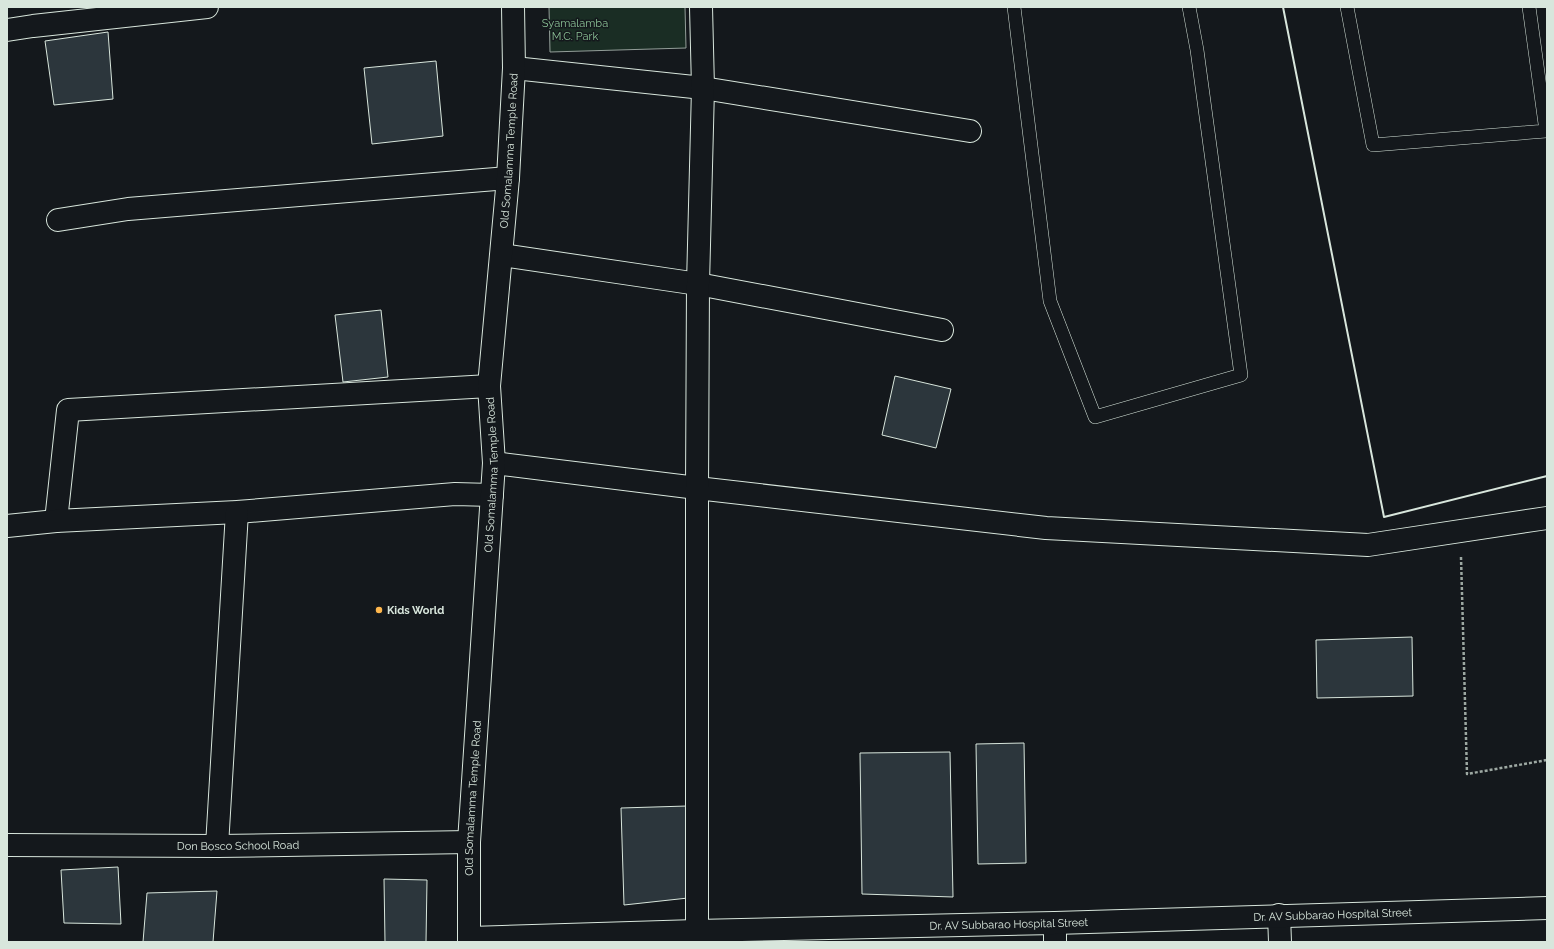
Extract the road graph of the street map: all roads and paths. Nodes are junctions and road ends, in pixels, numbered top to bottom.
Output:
1 (207, 7) edge
2 (513, 7) edge
3 (701, 7) edge
4 (1014, 7) edge
5 (1189, 7) edge
6 (1347, 7) edge
7 (1530, 7) edge
8 (7, 30) edge
9 (514, 68) junction
10 (703, 88) junction
11 (970, 131) dead end
12 (508, 178) junction
13 (58, 220) dead end
14 (502, 255) junction
15 (698, 284) junction
16 (942, 330) dead end
17 (490, 386) junction
18 (494, 463) junction
19 (697, 488) junction
20 (492, 495) junction
21 (237, 512) junction
22 (1547, 518) edge
23 (56, 521) junction
24 (7, 526) edge
25 (1460, 531) junction
26 (1547, 760) edge
27 (470, 842) junction
28 (7, 845) edge
29 (217, 846) junction
30 (1547, 908) edge
31 (1279, 915) junction
32 (1055, 932) edge
33 (696, 936) edge
34 (470, 940) edge
35 (1280, 942) edge

1 - 8 street
2 - 9 street, Old Somalamma Temple Road
3 - 10 street
4 - 5 lane
6 - 7 lane
9 - 10 street
9 - 12 street, Old Somalamma Temple Road
10 - 11 street
10 - 15 street
12 - 13 street
12 - 14 street, Old Somalamma Temple Road
14 - 15 street
14 - 17 street, Old Somalamma Temple Road
15 - 16 street
15 - 19 street
17 - 18 street, Old Somalamma Temple Road
17 - 23 street
18 - 19 street
18 - 20 street, Old Somalamma Temple Road
19 - 25 street
19 - 33 street
20 - 21 street
20 - 27 street, Old Somalamma Temple Road
21 - 23 street
21 - 29 street
22 - 25 street
23 - 24 street
25 - 26 path
27 - 29 street, Don Bosco School Road
27 - 34 street, Old Somalamma Temple Road
28 - 29 street, Don Bosco School Road
30 - 31 street, Dr. AV Subbarao Hospital Street
31 - 32 street, Dr. AV Subbarao Hospital Street
31 - 35 street
32 - 33 street, Dr. AV Subbarao Hospital Street
33 - 34 street, Dr. AV Subbarao Hospital Street

